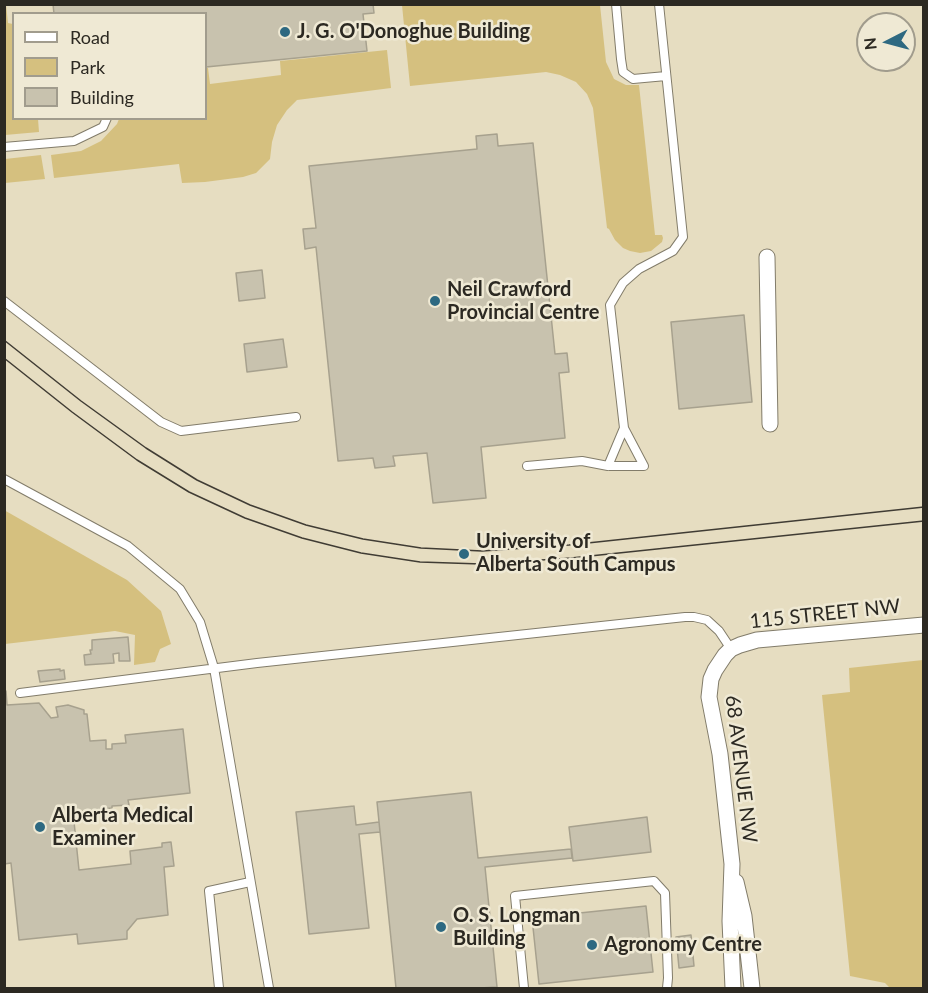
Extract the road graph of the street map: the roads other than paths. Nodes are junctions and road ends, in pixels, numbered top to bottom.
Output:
1 (616, 4) edge
2 (659, 4) edge
3 (666, 76) junction
4 (106, 120) edge
5 (4, 147) edge
6 (767, 257) dead end
7 (4, 301) edge
8 (296, 417) dead end
9 (770, 424) dead end
10 (624, 428) junction
11 (527, 466) dead end
12 (608, 466) junction
13 (4, 479) edge
14 (924, 625) edge
15 (732, 649) junction
16 (214, 668) junction
17 (20, 693) dead end
18 (732, 864) junction
19 (250, 882) junction
20 (219, 988) edge
21 (268, 988) edge
22 (524, 988) edge
23 (667, 988) edge
24 (733, 988) edge
25 (752, 988) edge

1 - 3 lane
2 - 3 lane
3 - 10 lane
4 - 5 lane
6 - 9 street
7 - 8 lane
10 - 12 lane
10 - 12 lane
11 - 12 lane
13 - 16 lane
14 - 15 street, 115 STREET NW
15 - 16 lane
15 - 18 street, 68 AVENUE NW
16 - 17 lane
16 - 19 lane
18 - 24 street, 68 AVENUE NW
18 - 25 street, 68 AVENUE NW
19 - 20 lane
19 - 21 lane
22 - 23 lane

